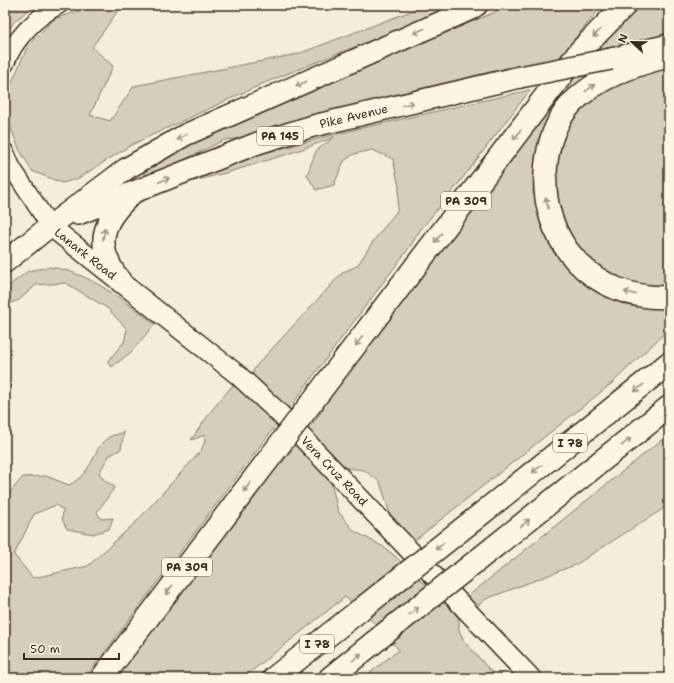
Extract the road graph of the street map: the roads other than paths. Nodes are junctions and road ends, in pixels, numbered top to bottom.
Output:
1 (59, 5) edge
2 (476, 5) edge
3 (483, 5) edge
4 (625, 5) edge
5 (455, 15) junction
6 (669, 44) edge
7 (669, 56) edge
8 (5, 64) edge
9 (5, 152) edge
10 (136, 190) junction
11 (50, 226) junction
12 (5, 262) edge
13 (121, 282) junction
14 (669, 298) edge
15 (669, 364) edge
16 (669, 407) edge
17 (102, 678) edge
18 (274, 678) edge
19 (330, 678) edge
20 (531, 678) edge

1 - 8 street
2 - 5 highway
3 - 5 main road, PA 145
4 -> 17 highway, PA 309, bridge
5 -> 11 main road, Pike Avenue / PA 145
10 -> 6 main road, Pike Avenue / PA 145, bridge
14 -> 7 highway
9 - 11 street
10 - 11 main road, Pike Avenue / PA 145
13 -> 10 main road
11 - 12 main road, Pike Avenue / PA 145
11 - 13 main road, Lanark Road
13 - 20 main road, Vera Cruz Road
15 -> 18 highway, I 78, bridge
19 -> 16 highway, I 78, bridge

